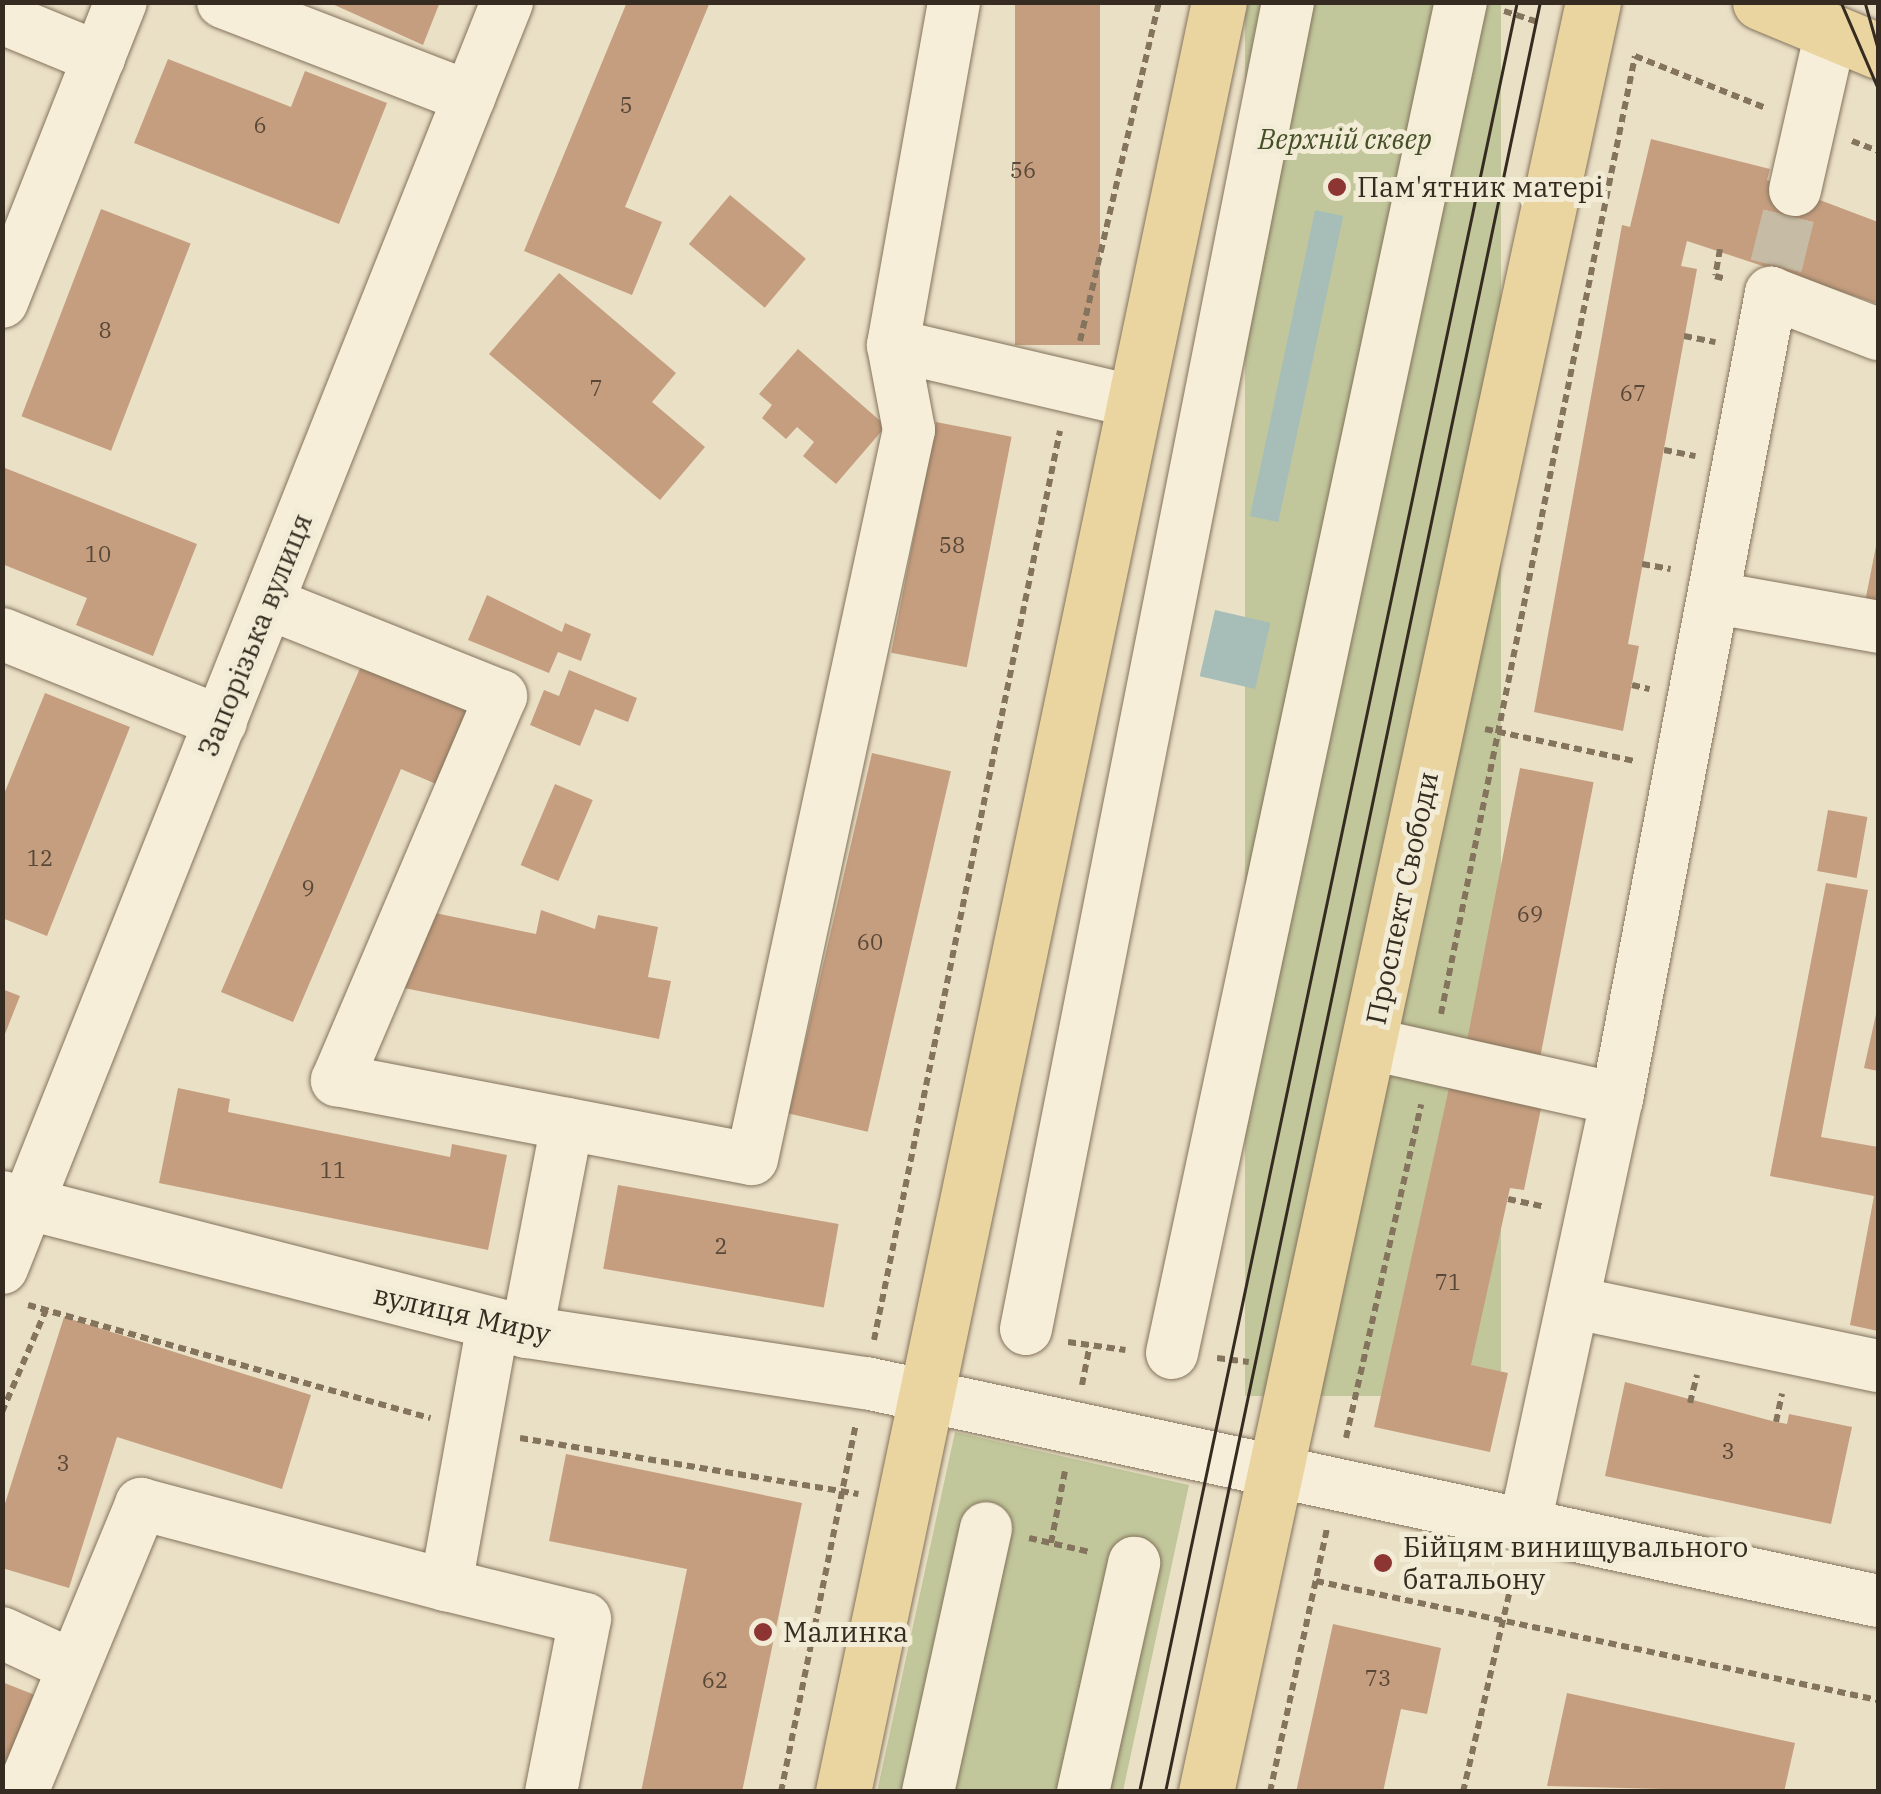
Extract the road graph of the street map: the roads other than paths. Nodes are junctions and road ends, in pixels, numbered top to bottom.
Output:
1 (120, 2) edge
2 (222, 2) edge
3 (507, 2) edge
4 (954, 2) edge
5 (1219, 2) edge
6 (1288, 2) edge
7 (1461, 2) edge
8 (1593, 2) edge
9 (1760, 2) edge
10 (286, 14) edge
11 (2, 18) edge
12 (1855, 41) edge
13 (99, 58) junction
14 (469, 97) junction
15 (1794, 190) tunnel mouth
16 (2, 302) edge
17 (1878, 334) edge
18 (892, 345) junction
19 (1136, 402) junction
20 (1716, 598) junction
21 (268, 603) junction
22 (1878, 627) edge
23 (4, 639) edge
24 (220, 722) junction
25 (1372, 1044) junction
26 (1617, 1099) junction
27 (568, 1124) junction
28 (15, 1202) edge
29 (10, 1285) edge
30 (1576, 1303) junction
31 (510, 1328) junction
32 (1026, 1330) road end
33 (1172, 1353) road end
34 (1878, 1366) edge
35 (929, 1397) junction
36 (1277, 1472) junction
37 (986, 1528) road end
38 (1524, 1528) junction
39 (1134, 1563) road end
40 (446, 1585) junction
41 (1878, 1601) edge
42 (2, 1633) edge
43 (74, 1666) junction
44 (22, 1792) edge
45 (551, 1792) edge
46 (842, 1792) edge
47 (928, 1792) edge
48 (1083, 1792) edge
49 (1206, 1792) edge

1 - 13 street
2 - 10 street
3 - 14 street, Запорізька вулиця
4 - 18 street
5 - 19 main road
6 - 32 street
7 - 33 street
8 - 25 main road, Проспект Свободи
9 - 12 main road
10 - 14 street
11 - 13 street
12 - 15 street
13 - 16 street
14 - 21 street, Запорізька вулиця
17 - 20 street
18 - 19 street
18 - 27 street
19 - 35 main road
20 - 22 street
20 - 26 street
21 - 24 street, Запорізька вулиця
21 - 27 street
23 - 24 street
24 - 28 street, Запорізька вулиця
25 - 26 street
25 - 36 main road, Проспект Свободи
26 - 30 street
27 - 31 street
28 - 29 street, Запорізька вулиця
28 - 31 street, вулиця Миру
30 - 34 street
30 - 38 street
31 - 35 street, вулиця Миру
31 - 40 street
35 - 36 street, вулиця Миру
35 - 46 main road
36 - 38 street, вулиця Миру
36 - 49 main road, Проспект Свободи
37 - 47 street
38 - 41 street, вулиця Миру
39 - 48 street
40 - 43 street
40 - 45 street
42 - 43 street
43 - 44 street

